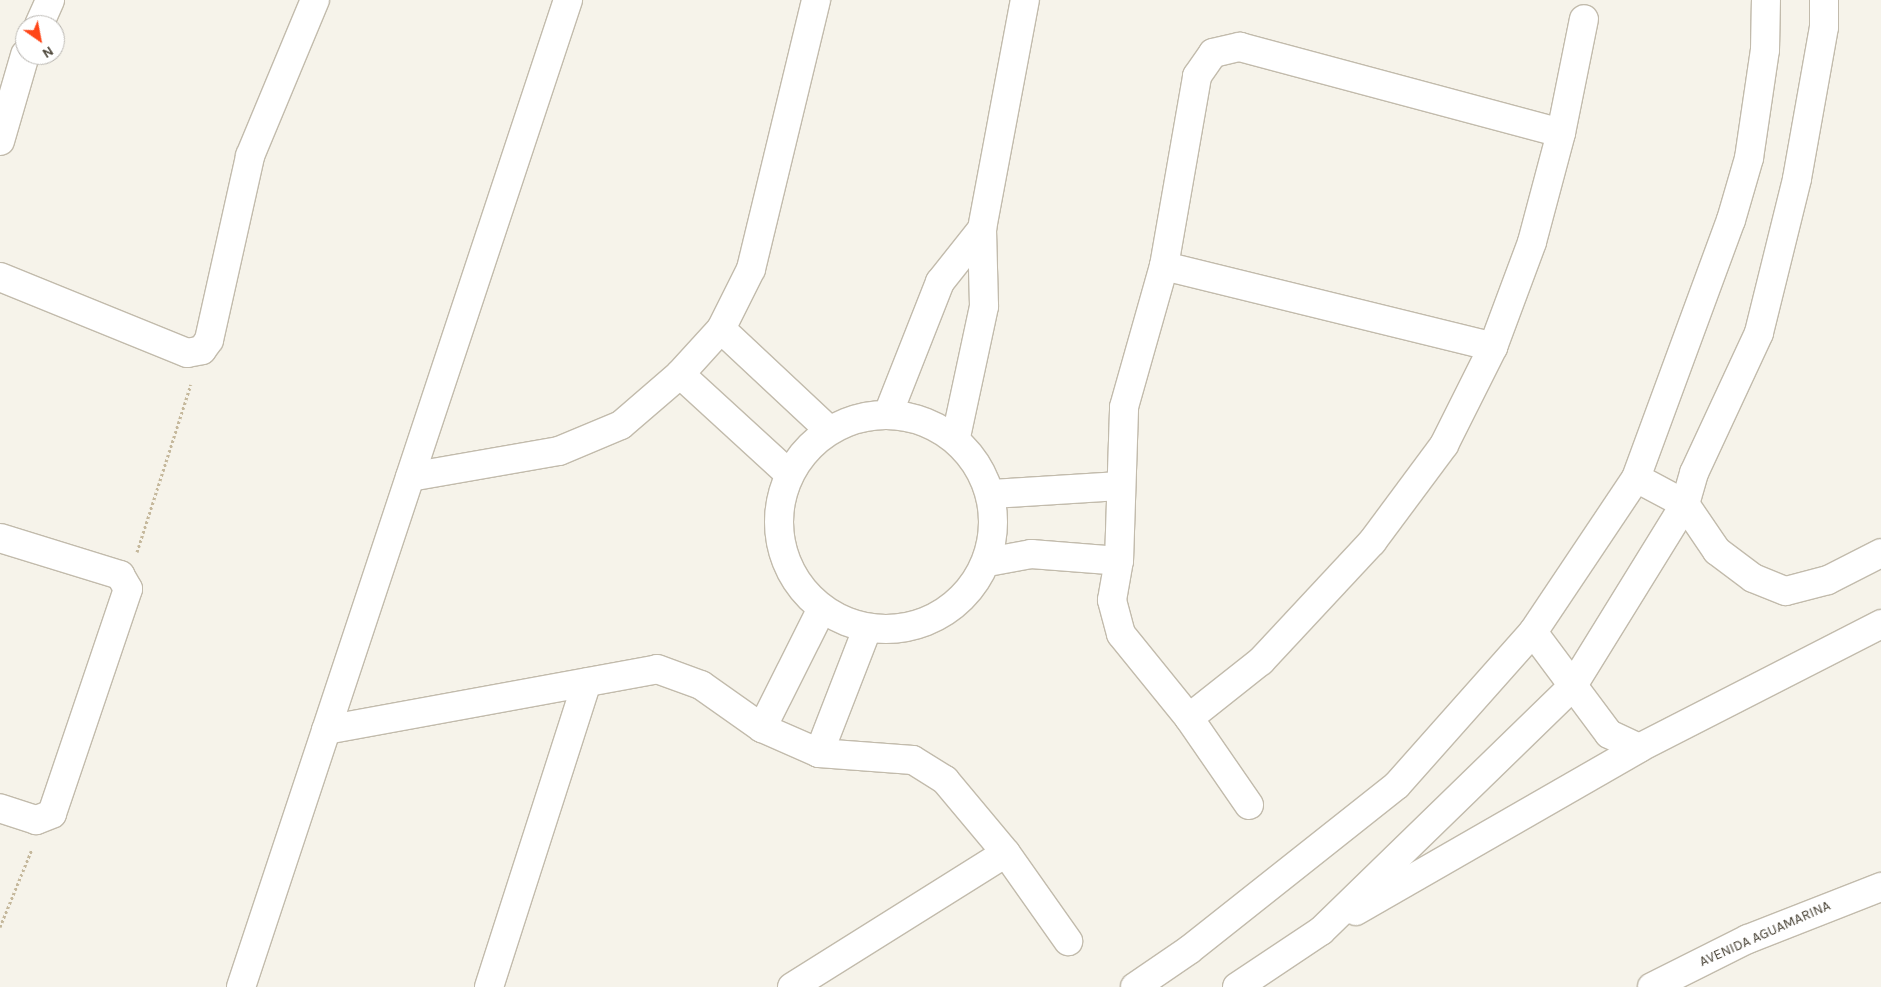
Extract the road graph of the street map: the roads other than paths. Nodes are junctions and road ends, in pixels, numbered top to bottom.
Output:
1 (50, 0) edge
2 (314, 0) edge
3 (568, 0) edge
4 (816, 0) edge
5 (1026, 0) edge
6 (1766, 0) edge
7 (1824, 0) edge
8 (43, 15) edge
9 (1584, 19) dead end
10 (22, 65) edge
11 (1561, 133) junction
12 (0, 140) edge
13 (982, 229) junction
14 (1164, 266) junction
15 (0, 278) edge
16 (721, 329) junction
17 (1493, 346) junction
18 (680, 374) junction
19 (888, 414) junction
20 (829, 430) junction
21 (956, 438) junction
22 (789, 474) junction
23 (410, 478) junction
24 (1636, 478) junction
25 (1120, 486) junction
26 (992, 494) junction
27 (1685, 504) junction
28 (0, 538) edge
29 (1881, 553) edge
30 (1119, 561) junction
31 (988, 562) junction
32 (821, 610) junction
33 (1881, 624) edge
34 (866, 630) junction
35 (1533, 632) junction
36 (587, 682) junction
37 (1572, 687) junction
38 (1189, 718) junction
39 (762, 728) junction
40 (326, 730) junction
41 (1639, 748) junction
42 (819, 753) junction
43 (1250, 805) dead end
44 (0, 808) edge
45 (1006, 853) junction
46 (1881, 887) edge
47 (1321, 931) junction
48 (1068, 941) dead end
49 (241, 987) edge
50 (489, 987) edge
51 (792, 987) edge
52 (1135, 987) edge
53 (1237, 987) edge
54 (1652, 987) edge

1 - 8 street
2 - 15 street
3 - 23 street
4 - 16 street
5 - 13 street
6 - 24 street
7 - 27 street
9 - 11 street
10 - 12 street
11 - 14 street
11 - 17 street
13 - 19 street
13 - 21 street
14 - 17 street
14 - 25 street
16 - 18 street
16 - 20 street
17 - 38 street
18 - 22 street
18 - 23 street
19 - 20 street
19 - 21 street
20 - 22 street
21 - 26 street
22 - 32 street
23 - 40 street
24 - 27 street
24 - 35 street
25 - 26 street
25 - 30 street
26 - 31 street
27 - 29 street
27 - 37 street
28 - 44 street
30 - 31 street
30 - 38 street
31 - 34 street
32 - 34 street
32 - 39 street
33 - 41 street
34 - 42 street
35 - 37 street
35 - 52 street
36 - 39 street
36 - 40 street
36 - 50 street
37 - 41 street
37 - 47 street
38 - 43 street
39 - 42 street
40 - 49 street
41 - 47 street
42 - 45 street
45 - 48 street
45 - 51 street
46 - 54 street, AVENIDA AGUAMARINA
47 - 53 street

